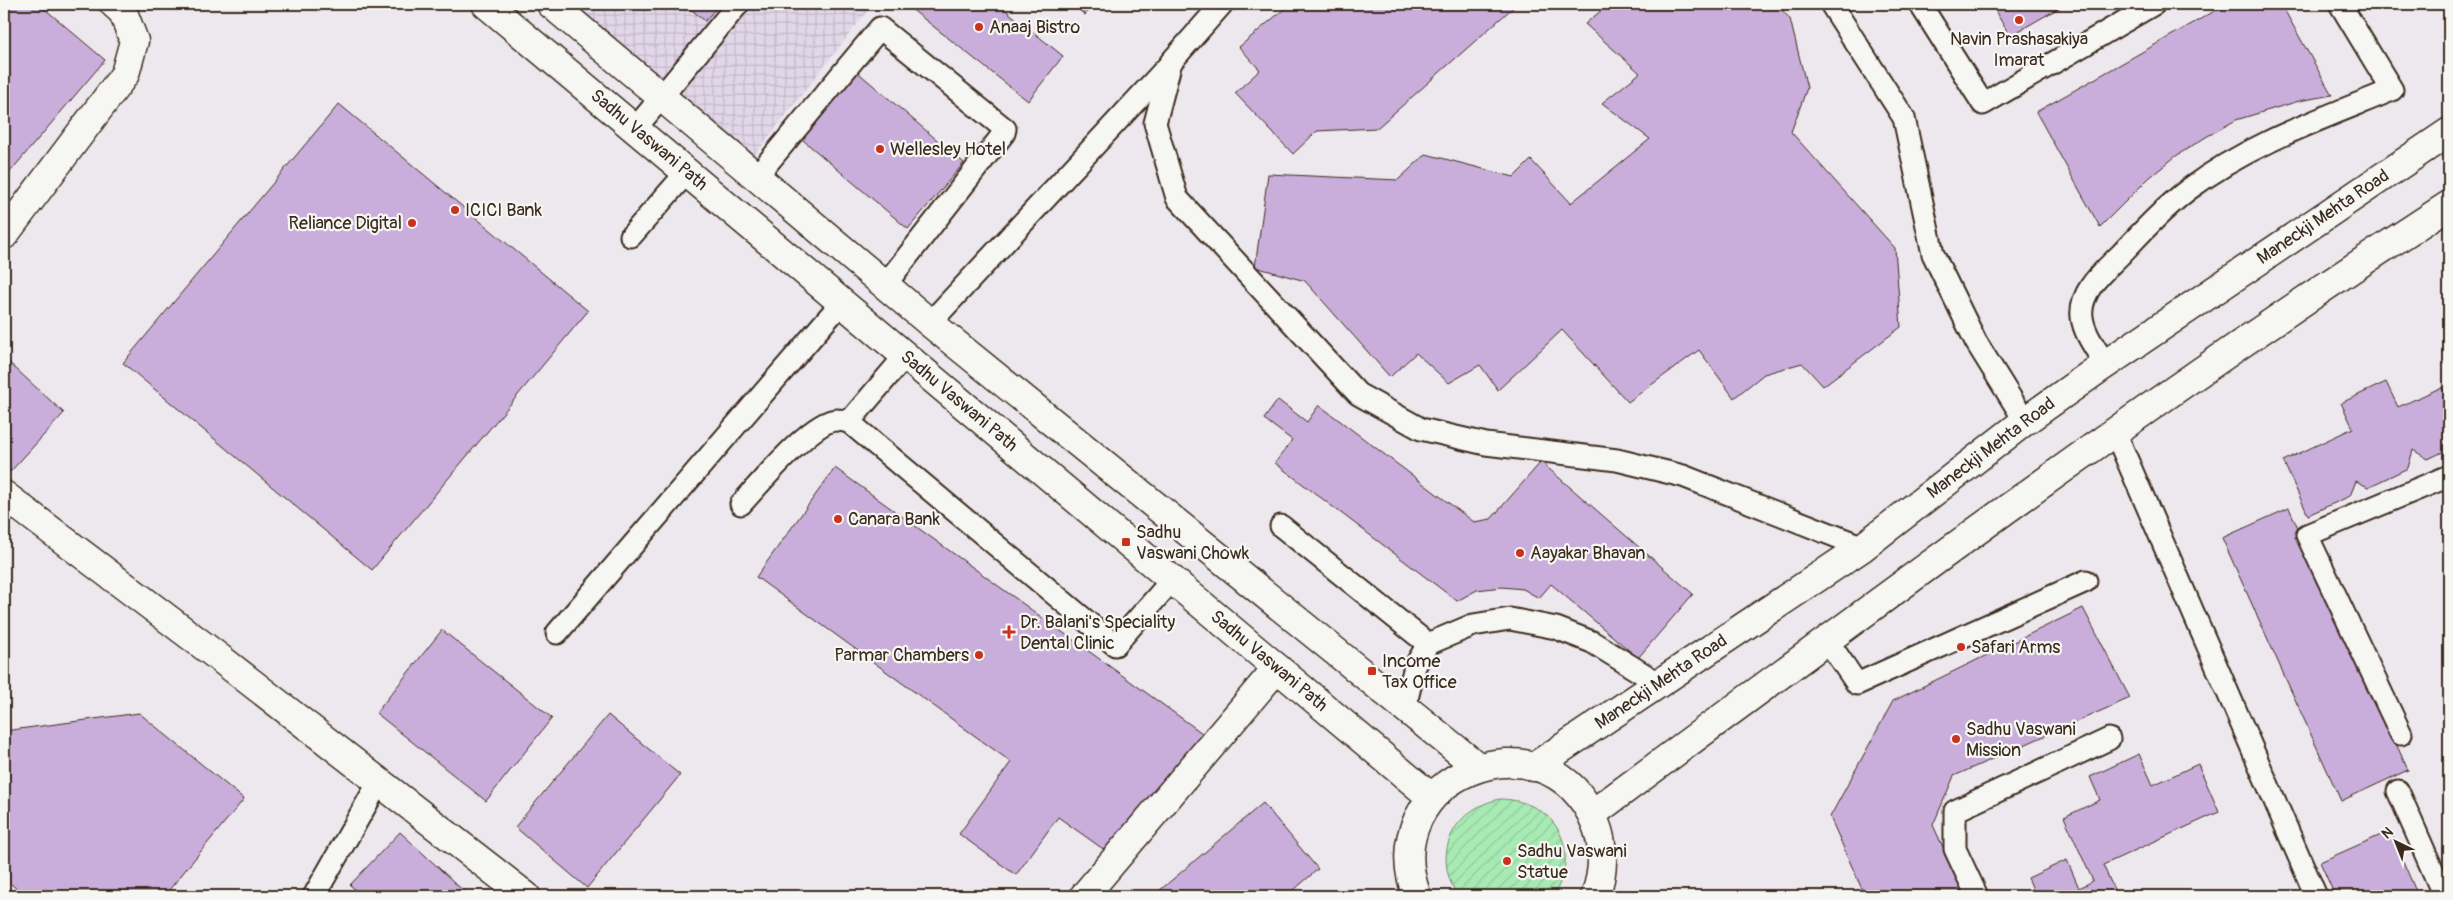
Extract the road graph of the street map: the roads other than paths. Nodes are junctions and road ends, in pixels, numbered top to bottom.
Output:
1 (114, 4) edge
2 (486, 4) edge
3 (551, 4) edge
4 (738, 4) edge
5 (1222, 4) edge
6 (1831, 4) edge
7 (1920, 4) edge
8 (2154, 4) edge
9 (2340, 4) edge
10 (1171, 62) junction
11 (661, 97) junction
12 (635, 129) junction
13 (2449, 132) edge
14 (687, 172) junction
15 (756, 177) junction
16 (2449, 205) edge
17 (4, 235) edge
18 (631, 236) dead end
19 (886, 285) junction
20 (842, 302) junction
21 (930, 322) junction
22 (905, 356) junction
23 (2105, 364) junction
24 (849, 422) junction
25 (2025, 422) junction
26 (2115, 432) junction
27 (2449, 476) edge
28 (4, 495) edge
29 (740, 504) dead end
30 (1281, 526) dead end
31 (1862, 547) junction
32 (1172, 580) junction
33 (2086, 581) dead end
34 (557, 633) dead end
35 (1827, 640) junction
36 (1428, 644) junction
37 (1277, 668) junction
38 (1658, 683) junction
39 (1405, 707) junction
40 (2401, 734) dead end
41 (2108, 740) dead end
42 (1534, 766) junction
43 (1478, 767) junction
44 (379, 782) junction
45 (2398, 791) dead end
46 (1432, 797) junction
47 (1592, 814) junction
48 (1600, 893) edge
49 (314, 896) edge
50 (526, 896) edge
51 (1084, 896) edge
52 (1417, 896) edge
53 (1977, 896) edge
54 (2316, 896) edge
55 (2444, 896) edge

1 - 17 main road
2 - 12 main road, Sadhu Vaswani Path
3 - 11 main road
4 - 11 lane
5 - 10 lane
6 - 25 lane
7 - 8 lane
9 - 23 lane
10 - 21 lane
10 - 31 lane
11 - 12 lane
11 - 15 main road
12 - 14 main road, Sadhu Vaswani Path
13 - 23 main road, Maneckji Mehta Road
14 - 18 lane
14 - 20 main road, Sadhu Vaswani Path
15 - 19 main road
15 - 19 lane
16 - 26 main road
19 - 21 main road
20 - 22 main road, Sadhu Vaswani Path
20 - 34 lane
21 - 39 main road
22 - 24 lane
22 - 32 main road, Sadhu Vaswani Path
23 - 25 main road, Maneckji Mehta Road
24 - 29 lane
24 - 32 lane
25 - 31 main road, Maneckji Mehta Road
26 - 35 main road
26 - 54 lane
27 - 40 lane
28 - 44 main road
30 - 36 lane
31 - 38 main road, Maneckji Mehta Road
32 - 37 main road, Sadhu Vaswani Path
33 - 35 lane
35 - 47 main road
36 - 38 lane
36 - 39 lane
37 - 46 main road, Sadhu Vaswani Path
37 - 51 main road
38 - 42 main road, Maneckji Mehta Road
39 - 43 main road
41 - 53 lane
42 - 43 main road
42 - 47 main road
43 - 46 main road
44 - 49 lane
44 - 50 main road
45 - 55 lane
46 - 52 main road
47 - 48 main road

